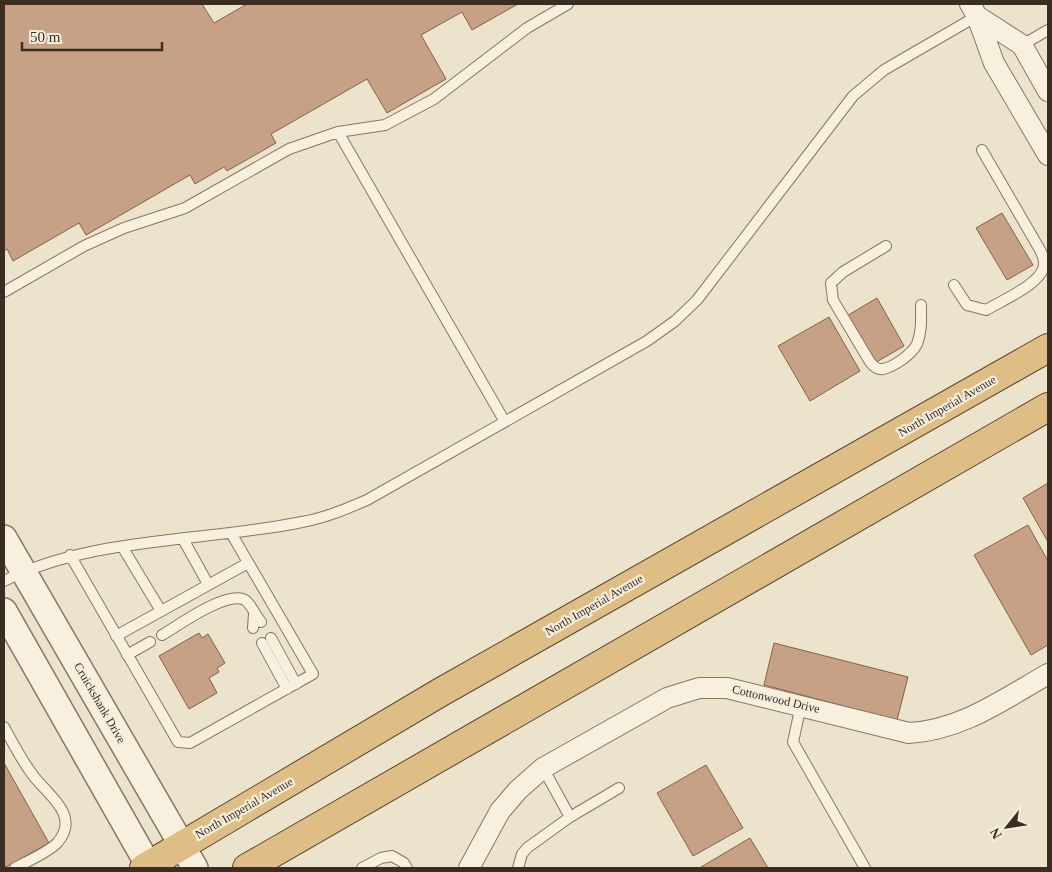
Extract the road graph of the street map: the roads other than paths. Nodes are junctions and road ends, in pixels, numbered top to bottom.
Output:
1 (568, 4) edge
2 (974, 10) edge
3 (1048, 30) edge
4 (1022, 45) junction
5 (1048, 90) edge
6 (338, 132) junction
7 (982, 150) dead end
8 (1048, 155) edge
9 (886, 246) dead end
10 (954, 285) dead end
11 (4, 292) edge
12 (921, 305) dead end
13 (1048, 348) edge
14 (1048, 407) edge
15 (505, 422) junction
16 (231, 533) junction
17 (4, 538) edge
18 (183, 539) junction
19 (123, 548) junction
20 (70, 555) junction
21 (248, 563) junction
22 (14, 576) edge
23 (208, 584) junction
24 (4, 611) edge
25 (161, 611) junction
26 (257, 625) dead end
27 (162, 635) dead end
28 (116, 636) junction
29 (266, 641) dead end
30 (150, 642) dead end
31 (127, 655) junction
32 (1048, 674) edge
33 (292, 686) junction
34 (801, 704) junction
35 (4, 727) edge
36 (543, 768) junction
37 (620, 788) dead end
38 (570, 817) junction
39 (182, 844) junction
40 (147, 867) edge
41 (15, 868) edge
42 (195, 868) edge
43 (247, 868) edge
44 (362, 868) edge
45 (407, 868) edge
46 (469, 868) edge
47 (518, 868) edge
48 (865, 868) edge

1 - 6 lane
2 - 4 street
2 - 8 street
2 - 15 lane
3 - 4 lane
4 - 5 street
6 - 11 lane
6 - 15 lane
7 - 10 lane
9 - 12 lane
13 - 39 highway, North Imperial Avenue
14 - 43 highway
15 - 16 lane
16 - 18 lane
16 - 21 lane
17 - 22 street, Cruickshank Drive
18 - 19 lane
18 - 23 lane
19 - 20 lane
19 - 25 lane
20 - 22 lane
20 - 28 lane
21 - 23 lane
21 - 33 lane
22 - 39 street, Cruickshank Drive
23 - 25 lane
24 - 40 street
25 - 28 lane
26 - 27 lane
28 - 31 lane
29 - 33 lane
30 - 31 lane
31 - 33 lane
32 - 34 street, Cottonwood Drive
34 - 36 street, Cottonwood Drive
34 - 48 lane
35 - 41 lane
36 - 38 lane
36 - 46 street, Cottonwood Drive
37 - 38 lane
38 - 47 lane
39 - 40 highway, North Imperial Avenue
39 - 42 street, Cruickshank Drive
44 - 45 lane

